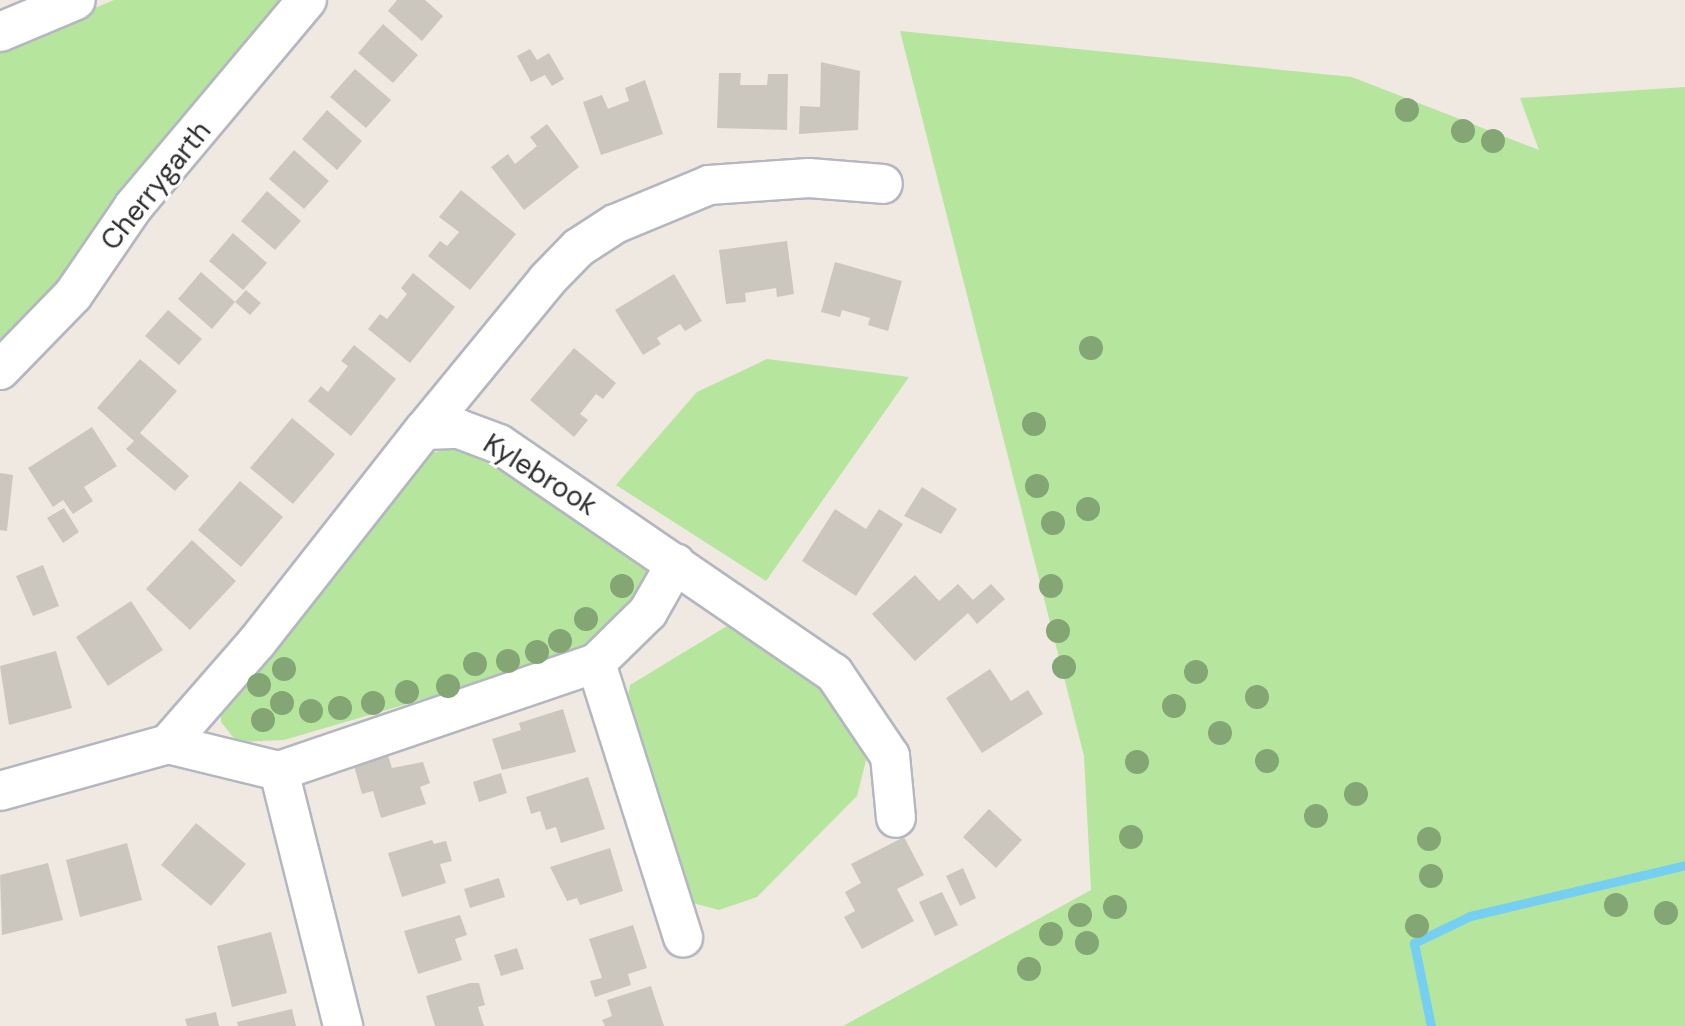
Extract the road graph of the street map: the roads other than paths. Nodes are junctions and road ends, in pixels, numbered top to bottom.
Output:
1 (76, 0) edge
2 (307, 0) edge
3 (0, 32) edge
4 (883, 184) dead end
5 (0, 370) edge
6 (424, 430) junction
7 (676, 563) junction
8 (596, 663) junction
9 (168, 744) junction
10 (279, 771) junction
11 (0, 791) edge
12 (896, 818) dead end
13 (683, 938) dead end
14 (343, 1026) edge

1 - 3 street
2 - 5 street, Cherrygarth
4 - 6 street
6 - 7 street, Kylebrook
6 - 9 street
7 - 8 street
7 - 12 street, Kylebrook
8 - 10 street
8 - 13 street
9 - 10 street
9 - 11 street
10 - 14 street

